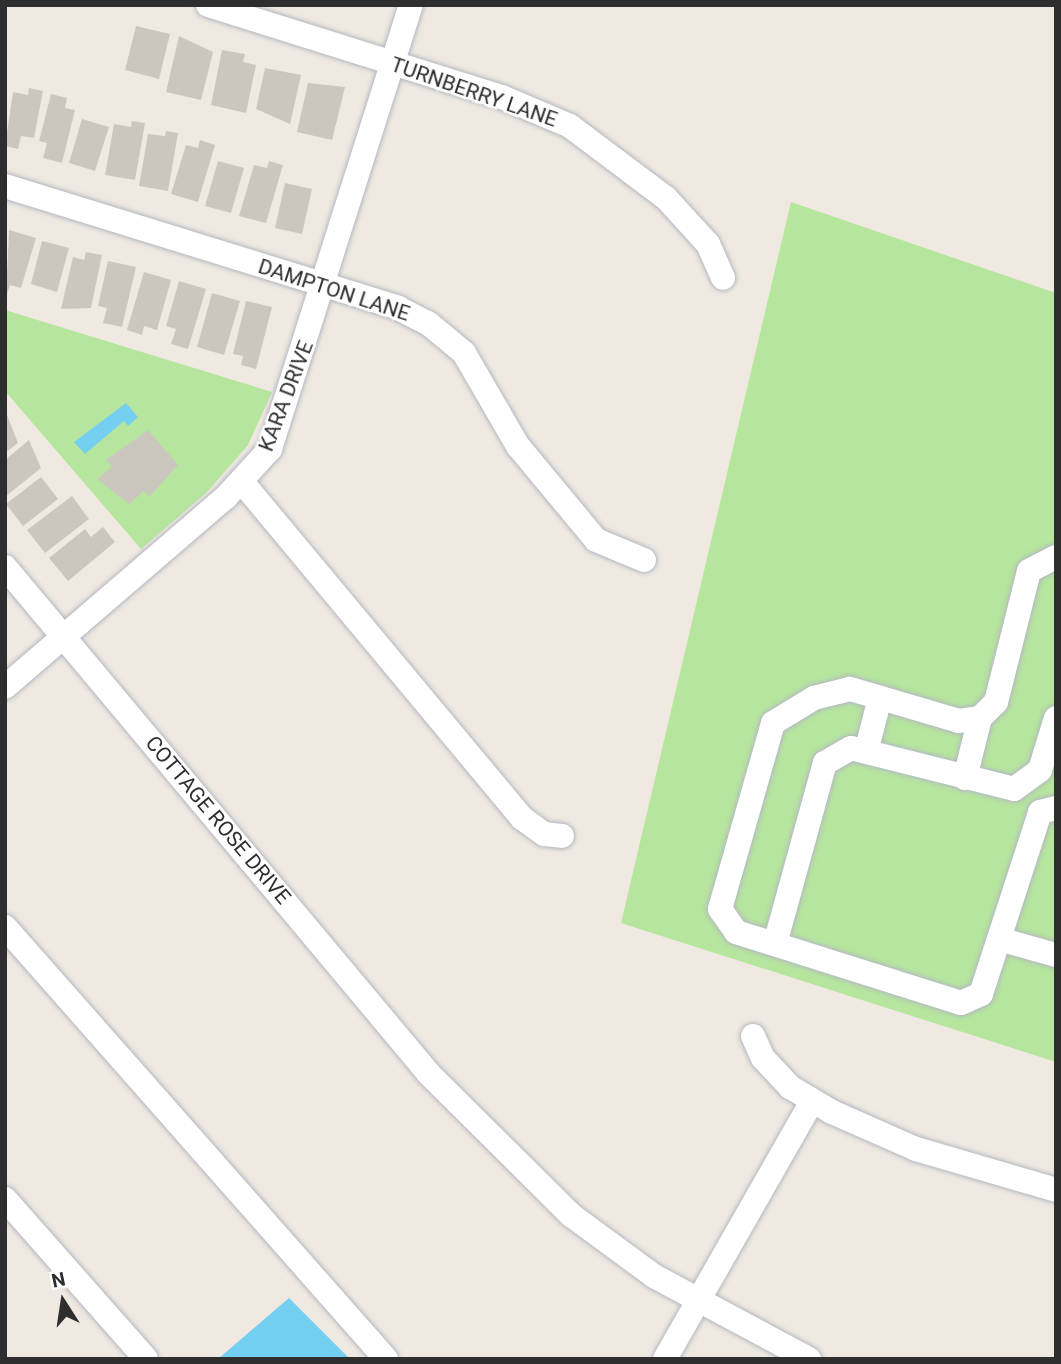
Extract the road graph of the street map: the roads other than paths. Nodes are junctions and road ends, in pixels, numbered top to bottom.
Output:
1 (208, 5) edge
2 (411, 5) edge
3 (394, 63) junction
4 (5, 186) edge
5 (723, 278) dead end
6 (327, 286) junction
7 (242, 482) junction
8 (1056, 557) edge
9 (644, 560) dead end
10 (5, 567) edge
11 (63, 635) junction
12 (5, 687) edge
13 (880, 698) junction
14 (980, 718) junction
15 (1056, 719) edge
16 (866, 752) junction
17 (965, 778) junction
18 (1027, 779) junction
19 (1051, 808) edge
20 (562, 836) dead end
21 (5, 927) edge
22 (999, 939) junction
23 (775, 944) junction
24 (1056, 955) edge
25 (753, 1036) dead end
26 (812, 1101) junction
27 (1056, 1190) edge
28 (5, 1199) edge
29 (699, 1302) junction
30 (146, 1359) edge
31 (386, 1359) edge
32 (665, 1359) edge
33 (809, 1359) edge

1 - 3 street, TURNBERRY LANE
2 - 3 street, KARA DRIVE
3 - 5 street, TURNBERRY LANE
3 - 6 street, KARA DRIVE
4 - 6 street, DAMPTON LANE
6 - 7 street, KARA DRIVE
6 - 9 street, DAMPTON LANE
7 - 11 street, KARA DRIVE
7 - 20 street
8 - 14 street
10 - 11 street, COTTAGE ROSE DRIVE
11 - 12 street, KARA DRIVE
11 - 29 street, COTTAGE ROSE DRIVE
13 - 14 street
13 - 16 street
13 - 23 street
14 - 17 street
15 - 18 street
16 - 17 street
16 - 23 street
17 - 18 street
18 - 19 street
19 - 22 street
21 - 31 street
22 - 23 street
22 - 24 street
25 - 26 street
26 - 27 street
26 - 29 street
28 - 30 street
29 - 32 street
29 - 33 street, COTTAGE ROSE DRIVE

